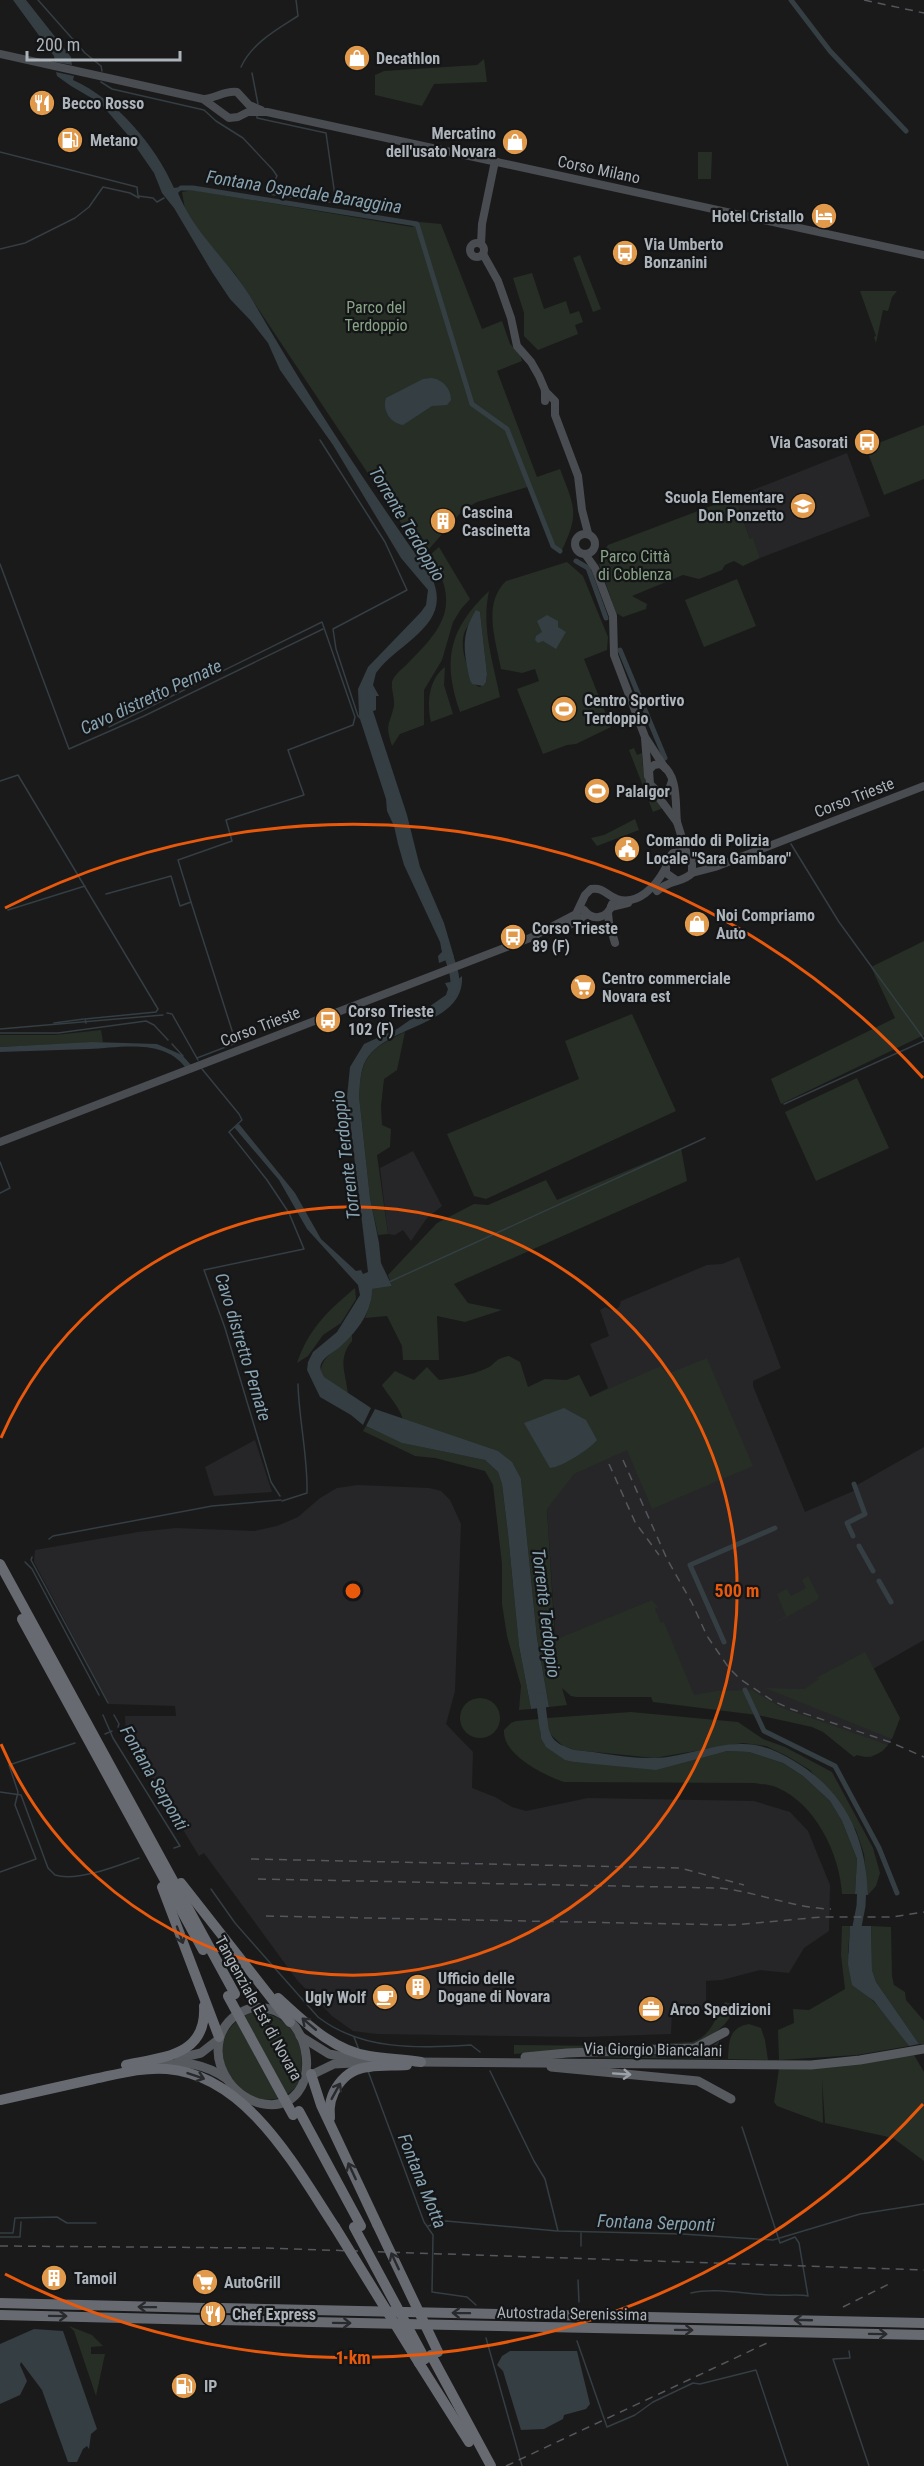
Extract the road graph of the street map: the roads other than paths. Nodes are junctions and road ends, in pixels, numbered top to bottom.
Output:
1 (0, 54) edge
2 (223, 95) junction
3 (203, 99) junction
4 (245, 100) junction
5 (220, 110) junction
6 (267, 112) junction
7 (244, 113) junction
8 (495, 162) junction
9 (924, 255) edge
10 (584, 534) junction
11 (594, 550) junction
12 (585, 554) junction
13 (595, 568) junction
14 (645, 737) junction
15 (665, 768) junction
16 (648, 776) junction
17 (672, 781) junction
18 (924, 786) edge
19 (654, 790) junction
20 (677, 822) junction
21 (681, 832) junction
22 (673, 853) junction
23 (689, 857) junction
24 (727, 862) junction
25 (665, 869) junction
26 (692, 873) junction
27 (676, 880) junction
28 (609, 895) junction
29 (582, 903) junction
30 (610, 910) junction
31 (587, 914) junction
32 (597, 918) junction
33 (530, 938) junction
34 (0, 1142) edge
35 (0, 1564) edge
36 (0, 1579) edge
37 (117, 1786) junction
38 (256, 1978) junction
39 (203, 1997) junction
40 (290, 2022) junction
41 (725, 2032) dead end
42 (300, 2036) junction
43 (219, 2038) junction
44 (924, 2049) edge
45 (364, 2061) junction
46 (421, 2062) junction
47 (480, 2063) junction
48 (139, 2066) junction
49 (308, 2076) junction
50 (228, 2080) junction
51 (0, 2092) edge
52 (244, 2096) junction
53 (731, 2099) dead end
54 (0, 2100) edge
55 (332, 2127) junction
56 (273, 2134) junction
57 (0, 2303) edge
58 (206, 2308) dead end
59 (221, 2308) dead end
60 (0, 2315) edge
61 (206, 2320) dead end
62 (220, 2320) dead end
63 (924, 2323) edge
64 (924, 2335) edge
65 (428, 2357) junction
66 (472, 2439) junction
67 (482, 2466) edge
68 (491, 2466) edge

1 - 3 main road, Corso Milano
2 - 3 main road, Corso Milano
2 - 4 main road, Corso Milano
2 - 5 main road
3 - 5 main road, Corso Milano
4 - 6 main road, Corso Milano
4 - 7 main road
5 - 7 main road, Corso Milano
6 - 7 main road, Corso Milano
6 - 8 main road, Corso Milano
8 - 9 main road, Corso Milano
8 - 10 main road
10 - 11 main road
10 - 12 main road
11 - 12 main road
11 - 13 main road
12 - 13 main road
13 - 14 main road
14 - 15 main road
14 - 16 main road
15 - 16 main road
15 - 17 main road
16 - 19 main road
17 - 19 main road
17 - 20 main road
18 - 24 main road, Corso Trieste
19 - 20 main road
20 - 21 main road
21 - 22 main road
21 - 23 main road
22 - 23 main road
22 - 25 main road
23 - 24 main road, Corso Trieste
23 - 26 main road
24 - 26 main road, Corso Trieste
25 - 27 main road
25 - 28 main road
26 - 27 main road
27 - 30 main road
28 - 29 main road
28 - 30 main road
29 - 31 main road
29 - 33 main road, Corso Trieste
30 - 32 main road
30 - 32 main road
31 - 32 main road
31 - 33 main road, Corso Trieste
33 - 34 main road, Corso Trieste
35 - 37 highway, Tangenziale Est di Novara
36 - 37 highway, Tangenziale Est di Novara
37 - 38 highway
37 -> 39 highway
37 - 65 highway, Tangenziale Est di Novara, bridge
38 - 40 highway
45 -> 38 highway
39 - 43 highway
39 - 48 highway
40 - 42 main road
40 - 43 main road
41 - 47 main road
42 - 45 main road, Via Giorgio Biancalani
42 - 49 main road
43 - 48 main road
43 - 50 main road
44 - 47 main road, Via Giorgio Biancalani
45 - 46 highway
45 - 46 main road, Via Giorgio Biancalani
45 - 49 main road, Via Giorgio Biancalani
55 -> 45 highway
46 - 47 main road, Via Giorgio Biancalani
47 -> 53 main road
48 - 50 main road
48 - 51 highway
48 - 54 highway
48 -> 56 highway
49 - 52 main road
49 - 55 highway
50 - 52 main road
52 - 56 highway
65 -> 55 highway, bridge
56 - 65 highway, bridge
58 -> 57 highway
63 -> 59 highway, Autostrada Serenissima
60 -> 61 highway
62 -> 64 highway, Autostrada Serenissima
65 - 66 highway, Tangenziale Est di Novara
66 - 67 highway, Tangenziale Est di Novara
66 - 68 highway, Tangenziale Est di Novara

